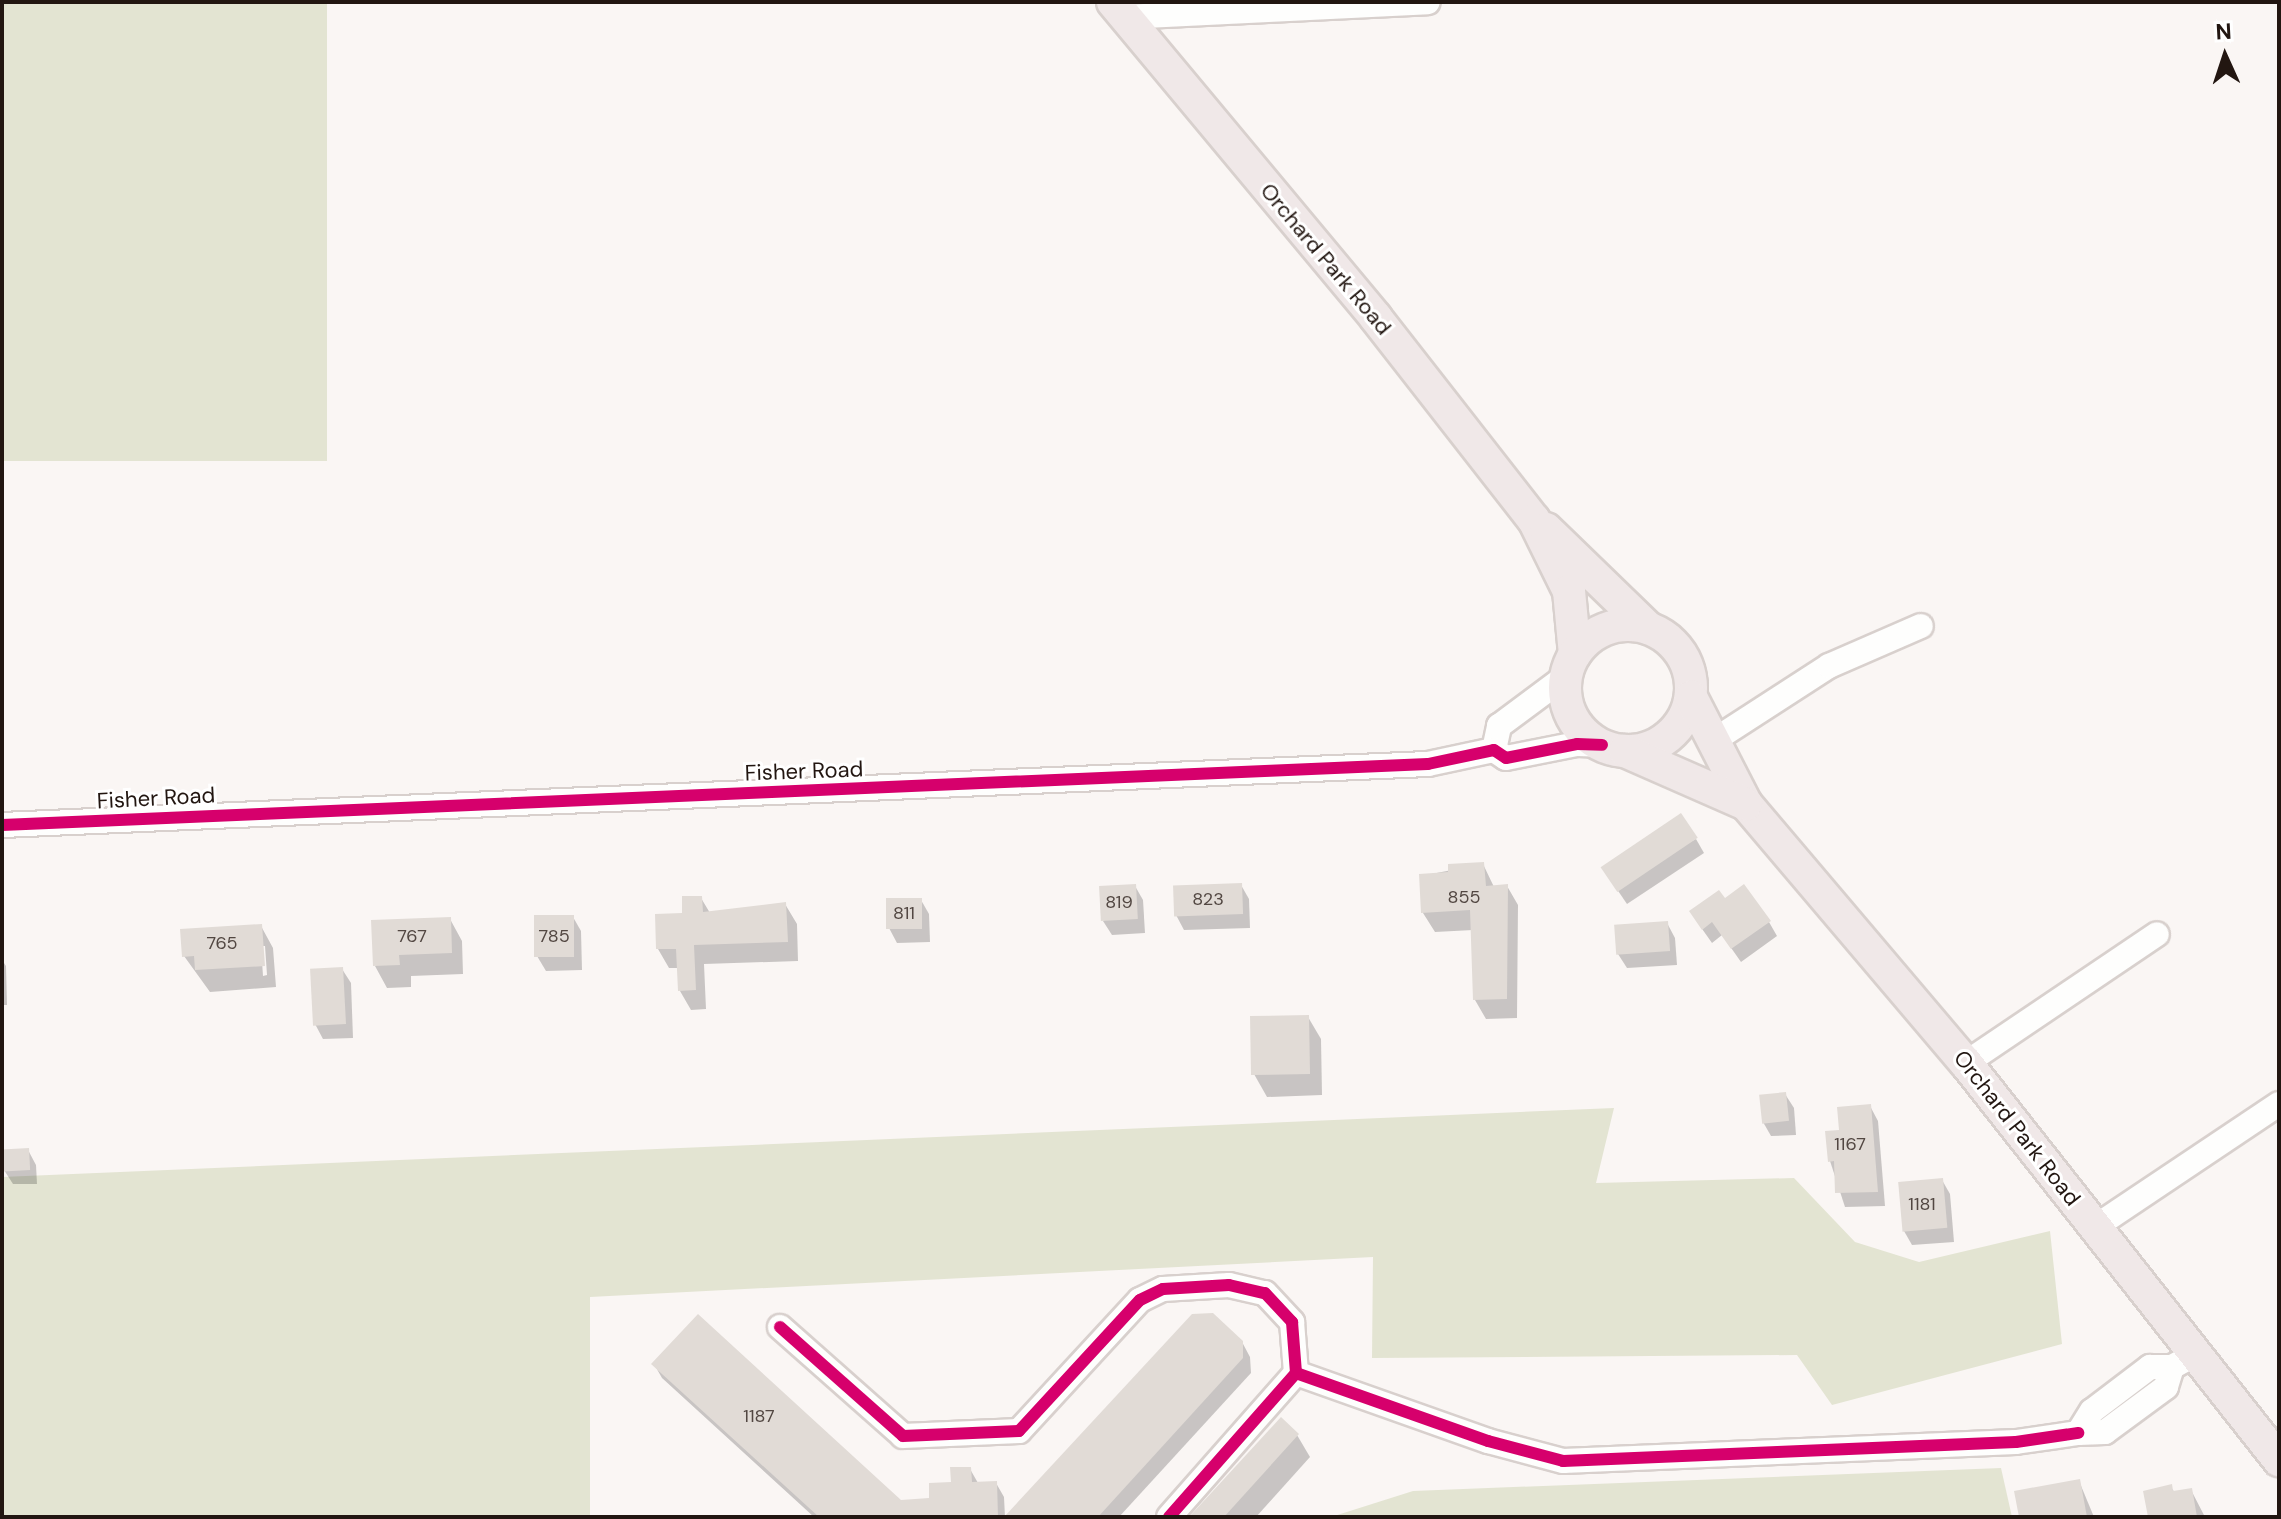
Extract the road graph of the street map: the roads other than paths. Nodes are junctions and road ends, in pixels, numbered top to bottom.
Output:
1 (1428, 2) edge
2 (1271, 6) edge
3 (1119, 9) edge
4 (1534, 520) junction
5 (1921, 626) dead end
6 (1648, 628) junction
7 (1571, 665) junction
8 (1691, 697) junction
9 (1713, 741) junction
10 (1613, 748) junction
11 (1494, 750) junction
12 (1746, 804) junction
13 (2, 825) edge
14 (2157, 934) dead end
15 (1966, 1063) junction
16 (2279, 1104) edge
17 (2095, 1227) junction
18 (780, 1327) dead end
19 (2184, 1361) junction
20 (1296, 1373) junction
21 (2279, 1460) edge
22 (1169, 1517) edge

1 - 2 street
2 - 3 street
3 - 4 main road, Orchard Park Road
4 - 6 main road, Orchard Park Road
4 - 7 main road, Orchard Park Road
5 - 9 street
6 - 7 main road
6 - 8 main road
7 - 10 main road
7 - 11 street
8 - 9 main road, Orchard Park Road
8 - 10 main road
9 - 12 main road, Orchard Park Road
10 - 11 street, Fisher Road
10 - 12 main road, Orchard Park Road
11 - 13 street, Fisher Road
12 - 15 main road, Orchard Park Road
14 - 15 street
15 - 17 main road, Orchard Park Road
16 - 17 street
17 - 19 main road, Orchard Park Road
18 - 20 street
19 - 20 street
19 - 21 main road, Orchard Park Road
20 - 22 street

